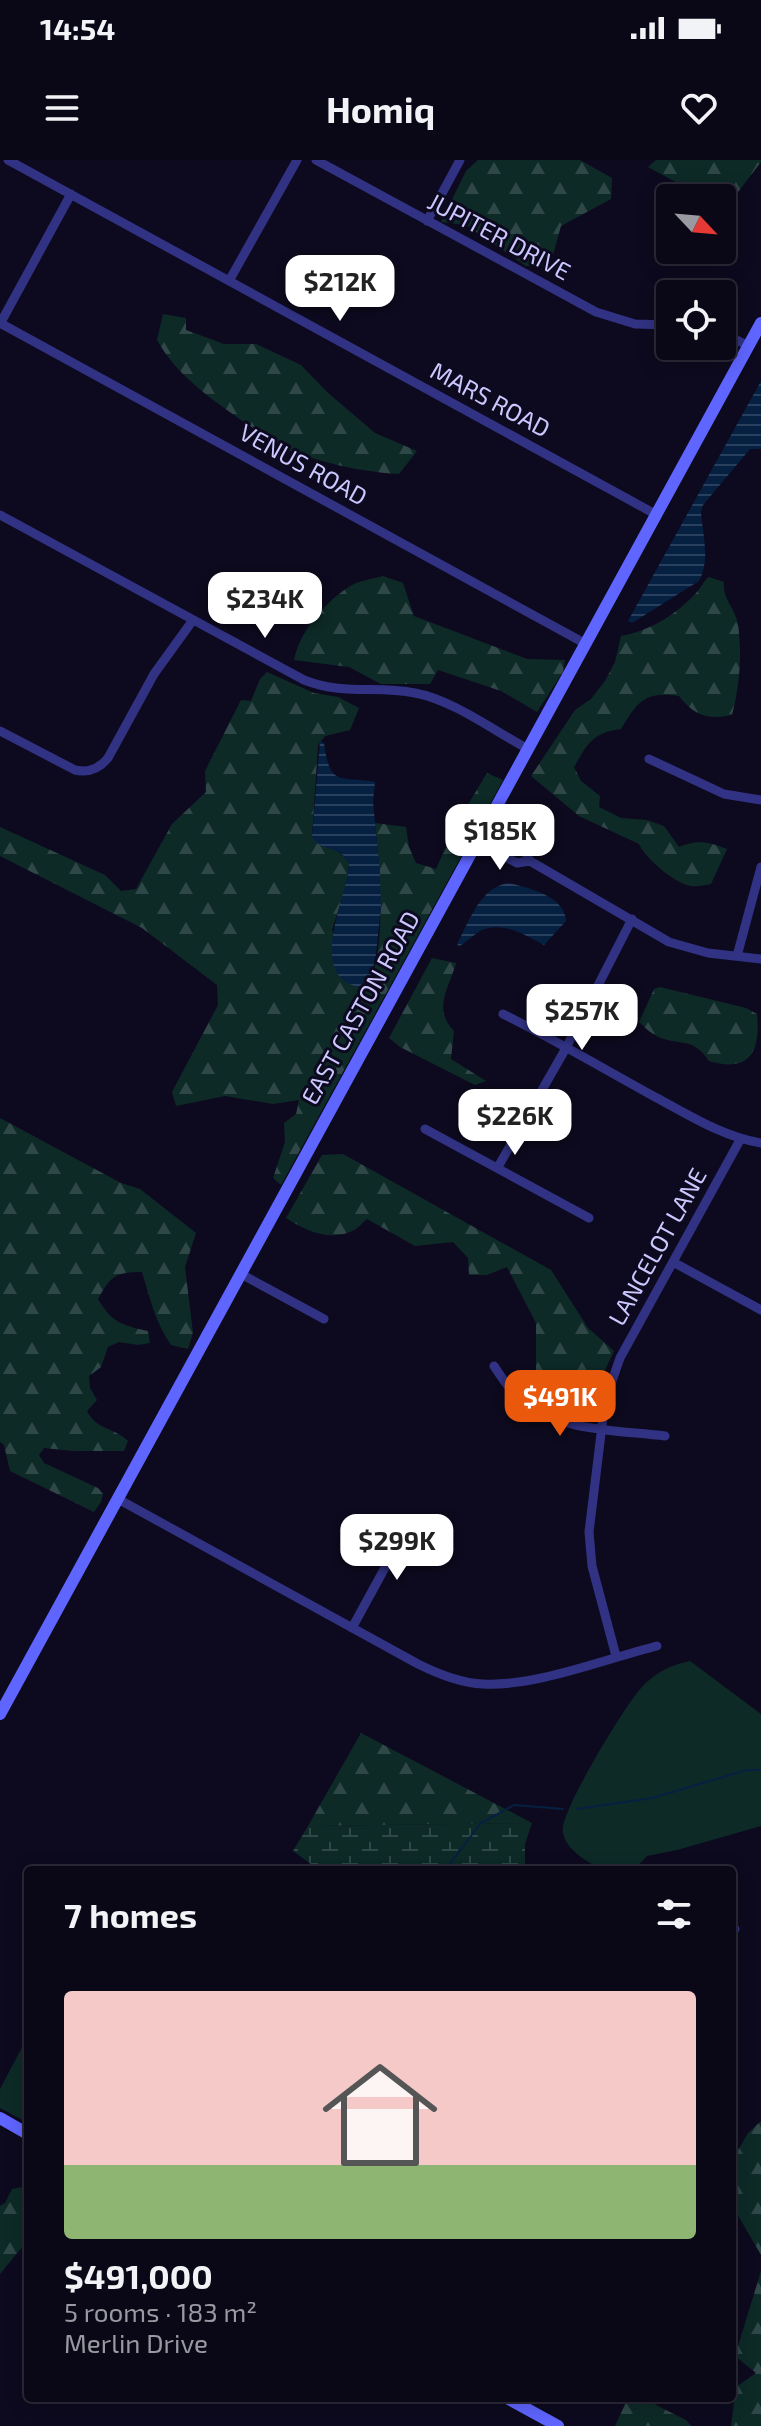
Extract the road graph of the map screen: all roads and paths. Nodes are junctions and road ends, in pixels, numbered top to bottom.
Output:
1 (8, 160) edge
2 (297, 160) edge
3 (316, 160) edge
4 (460, 160) edge
5 (71, 194) junction
6 (427, 221) junction
7 (229, 281) junction
8 (0, 323) edge
9 (761, 323) edge
10 (656, 325) edge
11 (736, 340) edge
12 (749, 346) junction
13 (0, 515) edge
14 (657, 515) junction
15 (193, 620) junction
16 (586, 644) junction
17 (0, 731) edge
18 (528, 749) junction
19 (649, 759) dead end
20 (761, 800) edge
21 (485, 827) junction
22 (477, 842) junction
23 (530, 861) junction
24 (761, 867) edge
25 (632, 919) junction
26 (737, 956) junction
27 (761, 959) edge
28 (503, 1014) dead end
29 (566, 1048) junction
30 (425, 1129) dead end
31 (740, 1140) junction
32 (761, 1143) edge
33 (498, 1167) junction
34 (589, 1218) dead end
35 (673, 1262) junction
36 (241, 1274) junction
37 (761, 1310) edge
38 (324, 1319) dead end
39 (494, 1366) dead end
40 (601, 1428) junction
41 (665, 1436) dead end
42 (118, 1499) junction
43 (411, 1520) dead end
44 (352, 1628) junction
45 (657, 1646) dead end
46 (616, 1656) junction
47 (0, 1714) edge
48 (0, 2118) edge
49 (24, 2132) edge
50 (514, 2402) edge
51 (558, 2426) edge

1 - 5 street, MARS ROAD
2 - 7 street
3 - 6 street, JUPITER DRIVE
4 - 6 street
5 - 7 street, MARS ROAD
5 - 8 street
6 - 10 street, JUPITER DRIVE
7 - 14 street, MARS ROAD
8 - 16 street, VENUS ROAD
9 - 12 street, EAST CASTON ROAD
11 - 12 street
12 - 14 street, EAST CASTON ROAD
13 - 15 street
14 - 16 street, EAST CASTON ROAD
15 - 17 street
15 - 18 street
16 - 18 street, EAST CASTON ROAD
18 - 21 street, EAST CASTON ROAD
19 - 20 street
21 - 22 street, EAST CASTON ROAD
21 - 23 street
22 - 23 street
22 - 36 street, EAST CASTON ROAD
23 - 25 street
24 - 26 street
25 - 26 street
25 - 29 street
26 - 27 street
28 - 29 street
29 - 31 street
29 - 33 street
30 - 33 street
31 - 32 street
31 - 35 street, LANCELOT LANE
33 - 34 street
35 - 37 street
35 - 40 street, LANCELOT LANE
36 - 38 street
36 - 42 street, EAST CASTON ROAD
39 - 40 street
40 - 41 street
40 - 46 street, LANCELOT LANE
42 - 44 street
42 - 47 street, EAST CASTON ROAD
43 - 44 street
44 - 46 street
45 - 46 street
48 - 49 street
50 - 51 street

